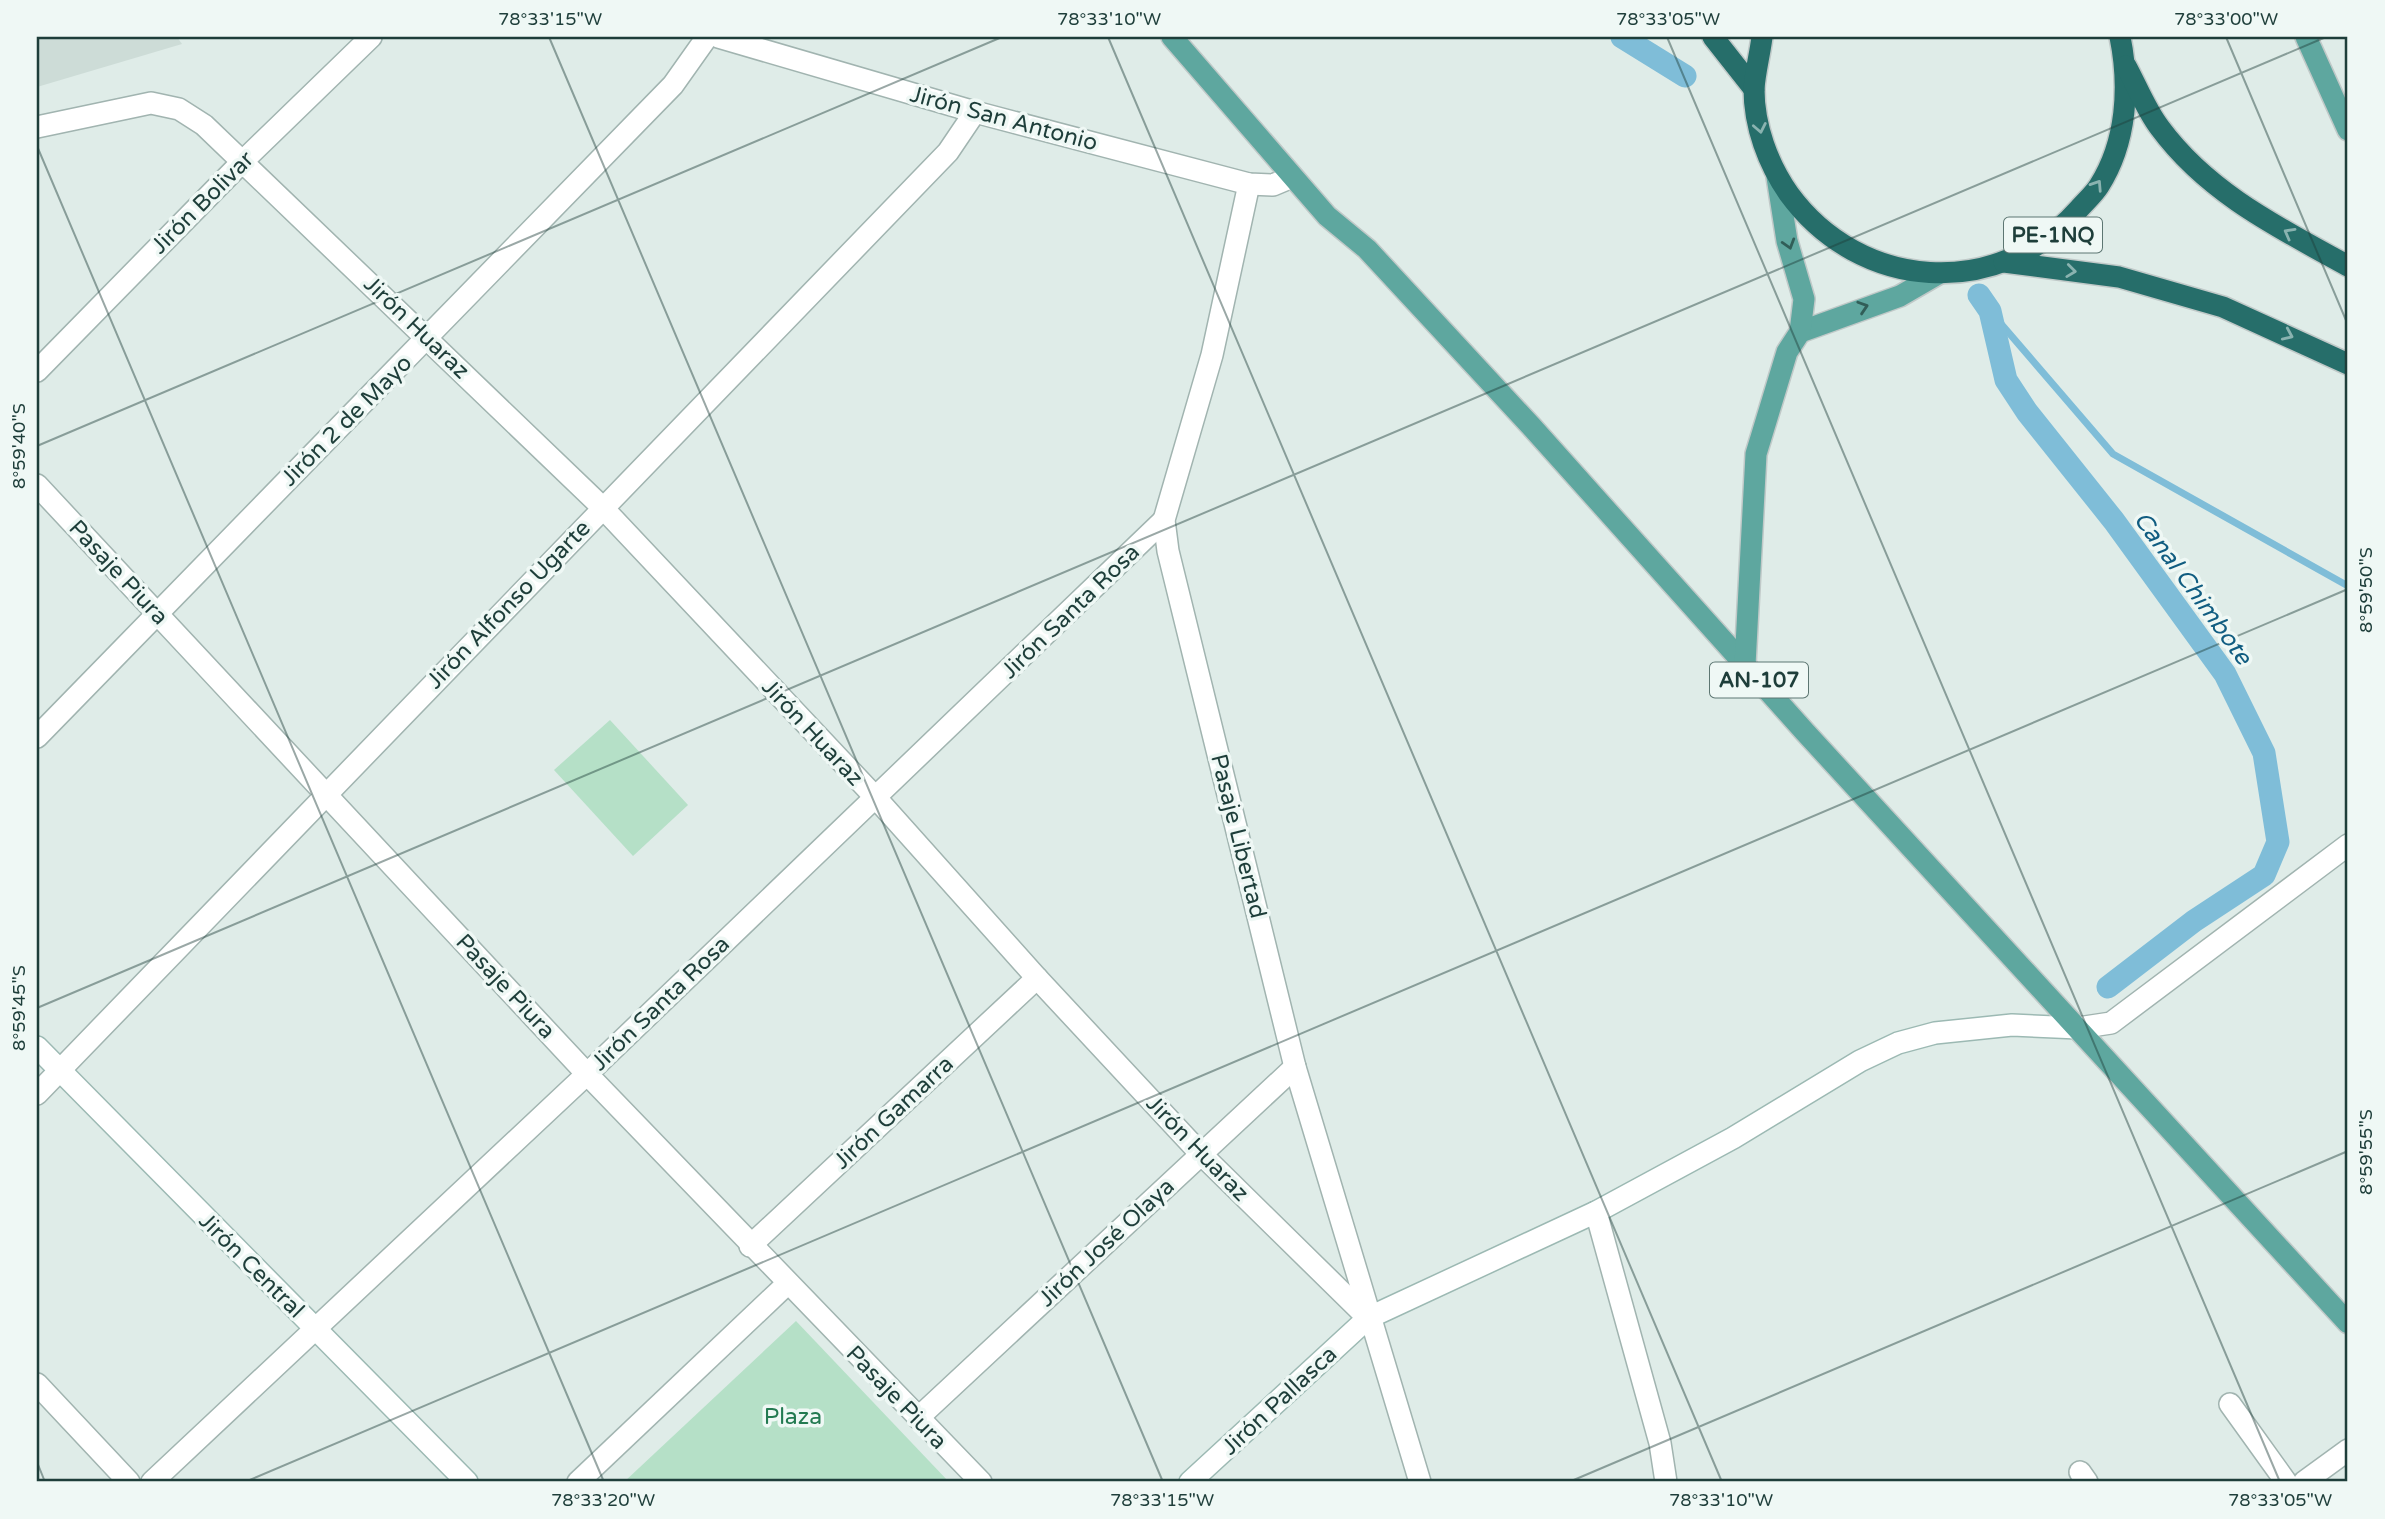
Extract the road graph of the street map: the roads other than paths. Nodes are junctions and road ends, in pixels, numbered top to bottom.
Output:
1 (371, 37) edge
2 (707, 37) edge
3 (718, 37) edge
4 (1171, 37) edge
5 (1713, 37) edge
6 (1762, 37) edge
7 (2120, 37) edge
8 (2306, 37) edge
9 (2126, 66) junction
10 (1754, 89) junction
11 (975, 112) junction
12 (37, 127) edge
13 (2348, 130) edge
14 (242, 162) junction
15 (1292, 177) junction
16 (1777, 177) junction
17 (1249, 184) junction
18 (2004, 262) junction
19 (2348, 266) edge
20 (1938, 274) junction
21 (1800, 332) junction
22 (428, 337) junction
23 (2348, 364) edge
24 (37, 371) edge
25 (37, 485) edge
26 (602, 506) junction
27 (1164, 520) junction
28 (156, 612) junction
29 (1745, 665) junction
30 (37, 737) edge
31 (327, 793) junction
32 (876, 798) junction
33 (2348, 845) edge
34 (1037, 978) junction
35 (2078, 1028) junction
36 (37, 1047) edge
37 (1295, 1067) junction
38 (60, 1070) junction
39 (587, 1074) junction
40 (37, 1094) edge
41 (1200, 1153) junction
42 (1596, 1212) junction
43 (750, 1246) junction
44 (787, 1284) junction
45 (1368, 1318) junction
46 (2348, 1323) edge
47 (316, 1330) junction
48 (37, 1384) edge
49 (2230, 1404) dead end
50 (918, 1418) junction
51 (2348, 1450) edge
52 (129, 1482) edge
53 (152, 1482) edge
54 (467, 1482) edge
55 (578, 1482) edge
56 (981, 1482) edge
57 (1190, 1482) edge
58 (1420, 1482) edge
59 (1667, 1482) edge
60 (2286, 1482) edge
61 (2304, 1482) edge

1 - 14 street, Jirón Bolivar
2 - 22 street, Jirón 2 de Mayo
3 - 11 street, Jirón San Antonio
4 - 15 main road, AN-107
5 - 10 highway
6 - 10 highway, PE-1NQ
7 - 9 highway, PE-1NQ
8 - 13 main road
18 -> 9 highway, PE-1NQ
19 -> 9 highway, PE-1NQ
10 -> 16 highway, PE-1NQ
11 - 17 street, Jirón San Antonio
11 - 26 street, Jirón Alfonso Ugarte
12 - 14 street
14 - 22 street, Jirón Huaraz
14 - 24 street, Jirón Bolivar
15 - 17 street, Jirón San Antonio
15 - 29 main road, AN-107
16 - 20 highway, PE-1NQ
16 -> 21 main road
17 - 27 street, Pasaje Libertad
18 - 20 highway, PE-1NQ
18 -> 23 highway, PE-1NQ
21 -> 20 main road
21 - 29 main road
22 - 26 street, Jirón Huaraz
22 - 28 street, Jirón 2 de Mayo
25 - 28 street, Pasaje Piura
26 - 31 street, Jirón Alfonso Ugarte
26 - 32 street, Jirón Huaraz
27 - 32 street, Jirón Santa Rosa
27 - 37 street, Pasaje Libertad
28 - 30 street, Jirón 2 de Mayo
28 - 31 street, Pasaje Piura
29 - 35 main road, AN-107
31 - 38 street, Jirón Alfonso Ugarte
31 - 39 street, Pasaje Piura
32 - 34 street, Jirón Huaraz
32 - 39 street, Jirón Santa Rosa
33 - 35 street, Jirón Pallasca
34 - 41 street, Jirón Huaraz
34 - 43 street, Jirón Gamarra
35 - 42 street, Jirón Pallasca
35 - 46 main road, AN-107
36 - 38 street, Jirón Central
37 - 41 street, Jirón José Olaya
37 - 45 street, Pasaje Libertad
38 - 40 street, Jirón Alfonso Ugarte
38 - 47 street, Jirón Central
39 - 43 street, Pasaje Piura
39 - 47 street, Jirón Santa Rosa
41 - 45 street, Jirón Huaraz
41 - 50 street, Jirón José Olaya
42 - 45 street, Jirón Pallasca
42 - 59 street
43 - 44 street, Pasaje Piura
44 - 50 street, Pasaje Piura
44 - 55 street
45 - 57 street, Jirón Pallasca
45 - 58 street, Pasaje Libertad
47 - 53 street, Jirón Santa Rosa
47 - 54 street, Jirón Central
48 - 52 street
49 - 60 street
50 - 56 street, Pasaje Piura
51 - 61 street

